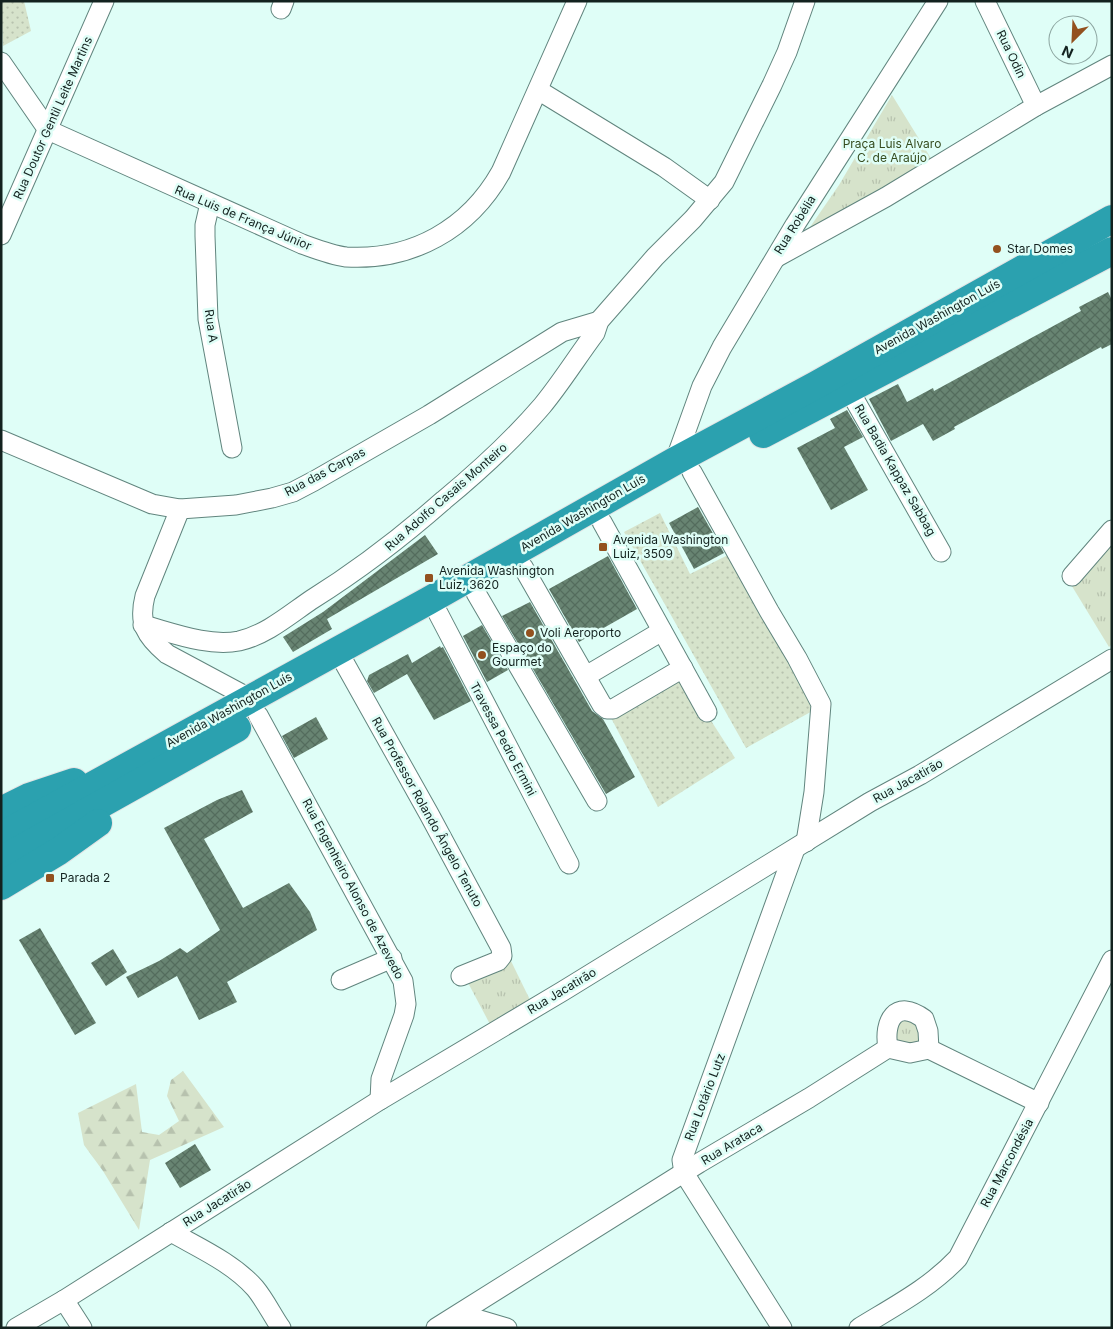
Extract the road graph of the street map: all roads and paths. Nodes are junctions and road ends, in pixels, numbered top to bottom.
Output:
1 (93, 1) edge
2 (104, 1) edge
3 (577, 1) edge
4 (805, 1) edge
5 (938, 1) edge
6 (985, 1) edge
7 (91, 33) junction
8 (1, 62) edge
9 (1112, 65) edge
10 (538, 90) junction
11 (1036, 106) junction
12 (48, 130) junction
13 (710, 200) junction
14 (210, 202) junction
15 (1112, 219) edge
16 (1, 235) edge
17 (1112, 251) edge
18 (776, 258) junction
19 (600, 321) junction
20 (849, 390) junction
21 (1, 440) edge
22 (232, 448) dead end
23 (683, 466) junction
24 (180, 509) junction
25 (602, 522) junction
26 (1112, 530) edge
27 (941, 552) dead end
28 (522, 567) junction
29 (1072, 576) dead end
30 (476, 593) junction
31 (438, 614) junction
32 (143, 625) junction
33 (662, 631) junction
34 (1112, 660) edge
35 (345, 664) junction
36 (683, 668) junction
37 (586, 676) junction
38 (254, 707) junction
39 (707, 712) dead end
40 (187, 756) junction
41 (597, 801) dead end
42 (9, 837) edge
43 (801, 846) junction
44 (569, 864) dead end
45 (1, 886) edge
46 (392, 958) junction
47 (1110, 969) edge
48 (462, 976) dead end
49 (342, 980) dead end
50 (888, 1048) junction
51 (929, 1049) junction
52 (380, 1100) junction
53 (1038, 1104) junction
54 (684, 1173) junction
55 (171, 1232) junction
56 (64, 1300) junction
57 (444, 1323) edge
58 (16, 1328) edge
59 (82, 1328) edge
60 (281, 1328) edge
61 (507, 1328) edge
62 (782, 1328) edge
63 (859, 1328) edge

1 - 7 street
2 - 7 street, Rua Doutor Gentil Leite Martins
3 - 10 street, Rua Luis de França Júnior
4 - 13 street, Rua Adolfo Casais Monteiro
5 - 18 street, Rua Robélia
6 - 11 street, Rua Odin
7 - 12 street, Rua Doutor Gentil Leite Martins
8 - 12 street
9 - 11 street
10 - 13 street
10 - 14 street, Rua Luis de França Júnior
11 - 18 street
12 - 14 street, Rua Luis de França Júnior
12 - 16 street, Rua Doutor Gentil Leite Martins
13 - 19 street, Rua Adolfo Casais Monteiro
14 - 22 street, Rua A
15 - 23 highway, Avenida Washington Luís
17 - 20 highway, Avenida Washington Luís
18 - 23 street, Rua Robélia
19 - 24 street, Rua das Carpas
19 - 32 street, Rua Adolfo Casais Monteiro
20 - 23 highway, Avenida Washington Luís
20 - 27 street, Rua Badia Kappaz Sabbag
21 - 24 street, Rua das Carpas
23 - 25 highway, Avenida Washington Luís
23 - 38 highway, Avenida Washington Luís
23 - 43 street, Rua Lotário Lutz
24 - 32 street
25 - 28 highway, Avenida Washington Luís
25 - 33 street
26 - 29 street
28 - 30 highway, Avenida Washington Luís
28 - 37 street
30 - 31 highway, Avenida Washington Luís
30 - 41 street
31 - 35 highway, Avenida Washington Luís
31 - 44 street, Travessa Pedro Ermini
32 - 38 street
33 - 36 street
33 - 37 street
34 - 43 street, Rua Jacatirão
35 - 38 highway, Avenida Washington Luís
35 - 48 street, Rua Professor Rolando Ângelo Tenuto
36 - 37 street
36 - 39 street
38 - 40 highway, Avenida Washington Luís
38 - 42 highway, Avenida Washington Luís
38 - 46 street, Rua Engenheiro Alonso de Azevedo
40 - 42 highway, Avenida Washington Luís
40 - 45 highway
43 - 52 street, Rua Jacatirão
43 - 54 street, Rua Lotário Lutz
46 - 49 street
46 - 52 street, Rua Engenheiro Alonso de Azevedo
47 - 53 street, Rua Marcondésia
50 - 51 street
50 - 51 street
50 - 54 street, Rua Arataca
51 - 53 street
52 - 55 street, Rua Jacatirão
53 - 63 street, Rua Marcondésia
54 - 57 street, Rua Arataca
54 - 62 street
55 - 56 street, Rua Jacatirão
55 - 60 street
56 - 58 street, Rua Jacatirão
56 - 59 street
57 - 61 street

